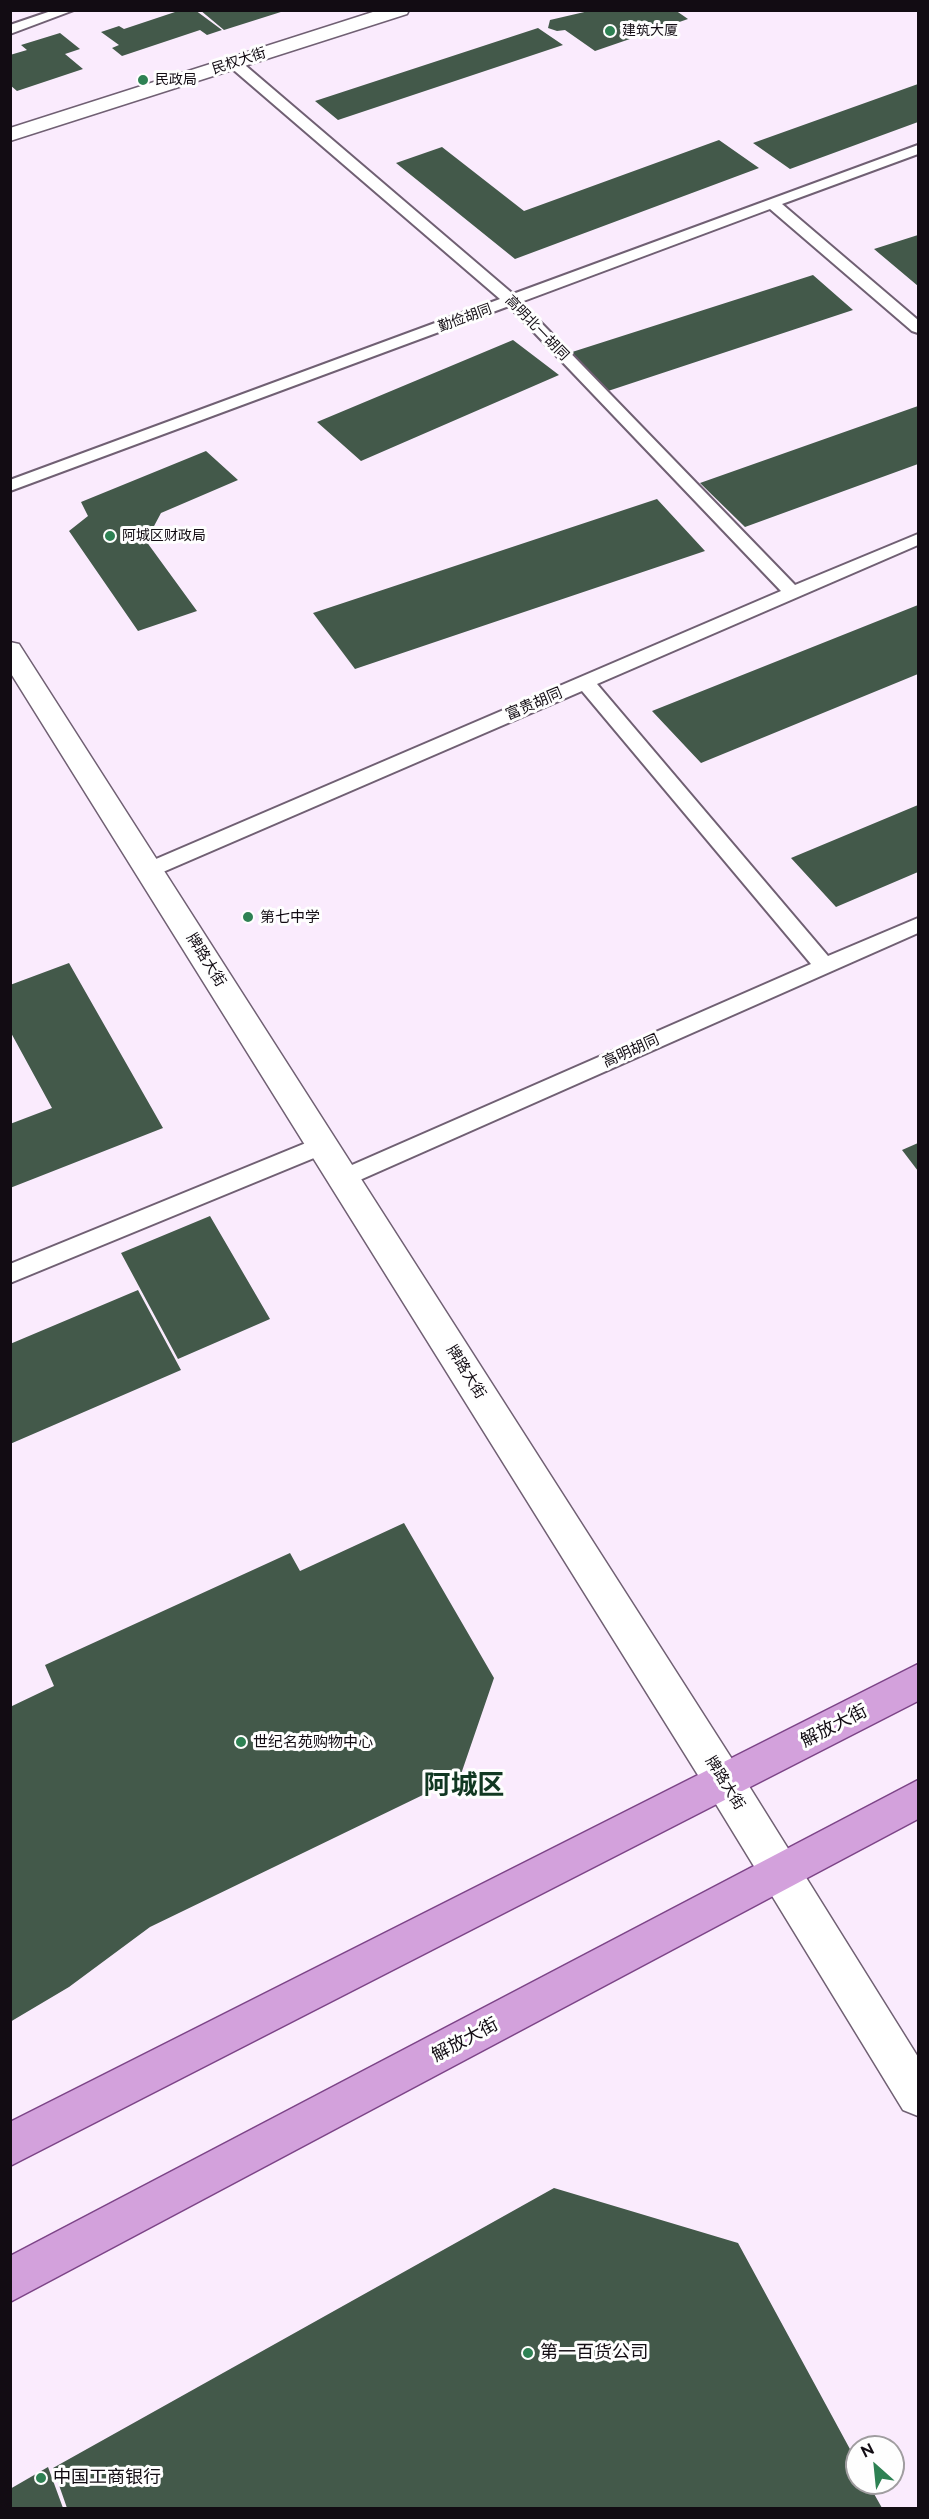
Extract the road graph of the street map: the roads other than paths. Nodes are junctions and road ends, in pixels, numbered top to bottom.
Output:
1 (68, 10) edge
2 (400, 10) edge
3 (35, 16) edge
4 (10, 30) edge
5 (234, 63) junction
6 (10, 135) edge
7 (918, 149) edge
8 (773, 204) junction
9 (512, 301) junction
10 (918, 328) edge
11 (10, 486) edge
12 (918, 538) edge
13 (792, 593) junction
14 (10, 650) edge
15 (585, 682) junction
16 (150, 870) junction
17 (918, 925) edge
18 (825, 966) junction
19 (322, 1145) junction
20 (344, 1178) junction
21 (10, 1274) edge
22 (918, 1682) edge
23 (725, 1783) junction
24 (918, 1799) edge
25 (781, 1874) junction
26 (918, 2095) edge
27 (10, 2145) edge
28 (10, 2280) edge

1 - 3 lane
2 - 5 street, 民权大街
3 - 4 lane
5 - 6 street, 民权大街
5 - 9 lane, 高明北一胡同
7 - 8 lane, 勤俭胡同
8 - 9 lane, 勤俭胡同
8 - 10 lane
9 - 11 lane, 勤俭胡同
9 - 13 lane, 高明北一胡同
12 - 13 lane, 富贵胡同
13 - 15 lane, 富贵胡同
14 - 16 street, 牌路大街
15 - 16 lane, 富贵胡同
15 - 18 lane
16 - 19 street, 牌路大街
17 - 18 lane, 高明胡同
18 - 20 lane, 高明胡同
19 - 20 street, 牌路大街
19 - 21 lane
20 - 23 street, 牌路大街
22 - 23 main road, 解放大街
23 - 25 street, 牌路大街
23 - 27 main road, 解放大街
24 - 25 main road, 解放大街
25 - 26 street, 牌路大街
25 - 28 main road, 解放大街

